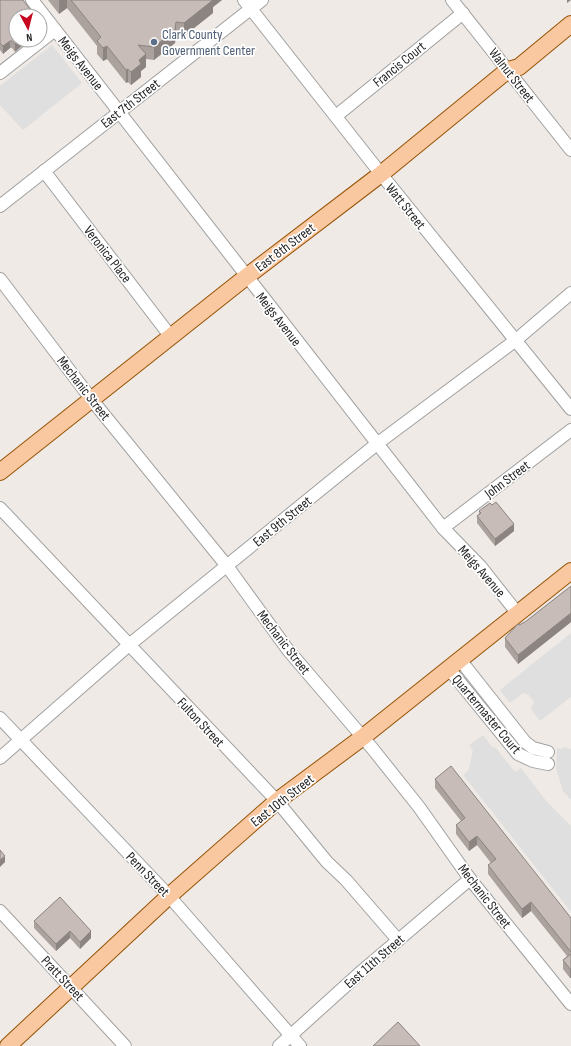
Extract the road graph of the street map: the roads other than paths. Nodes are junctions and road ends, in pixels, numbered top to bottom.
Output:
1 (32, 0) edge
2 (262, 0) edge
3 (452, 0) edge
4 (247, 4) edge
5 (462, 13) junction
6 (571, 24) edge
7 (55, 30) junction
8 (508, 70) junction
9 (0, 73) edge
10 (119, 111) junction
11 (336, 116) junction
12 (571, 150) edge
13 (44, 171) junction
14 (380, 174) junction
15 (0, 206) edge
16 (246, 277) junction
17 (0, 279) edge
18 (571, 293) edge
19 (171, 337) junction
20 (516, 340) junction
21 (92, 400) junction
22 (571, 410) edge
23 (571, 430) edge
24 (378, 443) junction
25 (0, 472) edge
26 (0, 508) edge
27 (443, 528) junction
28 (227, 566) junction
29 (571, 571) edge
30 (518, 614) junction
31 (129, 645) junction
32 (455, 665) junction
33 (0, 718) edge
34 (363, 737) junction
35 (20, 740) junction
36 (548, 752) dead end
37 (0, 758) edge
38 (548, 764) dead end
39 (277, 801) junction
40 (470, 879) junction
41 (169, 896) junction
42 (0, 911) edge
43 (398, 940) junction
44 (71, 987) junction
45 (571, 1004) edge
46 (290, 1036) junction
47 (8, 1046) edge
48 (125, 1046) edge
49 (279, 1046) edge
50 (300, 1046) edge

1 - 7 street, Meigs Avenue
2 - 4 street, East 7th Street
3 - 5 street, Walnut Street
4 - 10 street, East 7th Street
4 - 11 street, Watt Street
5 - 8 street, Walnut Street
5 - 11 street, Francis Court
6 - 8 main road, East 8th Street
7 - 9 street
7 - 10 street, Meigs Avenue
8 - 12 street, Walnut Street
8 - 14 main road, East 8th Street
10 - 13 street, East 7th Street
10 - 16 street, Meigs Avenue
11 - 14 street, Watt Street
13 - 15 street, East 7th Street
13 - 19 street, Veronica Place
14 - 16 main road, East 8th Street
14 - 20 street, Watt Street
16 - 19 main road, East 8th Street
16 - 24 street, Meigs Avenue
17 - 21 street, Mechanic Street
18 - 20 street, East 9th Street
19 - 21 main road, East 8th Street
20 - 22 street, Watt Street
20 - 24 street, East 9th Street
21 - 25 main road, East 8th Street
21 - 28 street, Mechanic Street
23 - 27 street, John Street
24 - 27 street, Meigs Avenue
24 - 28 street, East 9th Street
26 - 31 street, Fulton Street
27 - 30 street, Meigs Avenue
28 - 31 street, East 9th Street
28 - 34 street, Mechanic Street
29 - 30 main road, East 10th Street
30 - 32 main road, East 10th Street
31 - 35 street, East 9th Street
31 - 39 street, Fulton Street
32 - 34 main road, East 10th Street
32 - 36 street, Quartermaster Court
32 - 38 street, Quartermaster Court
33 - 35 street, Penn Street
34 - 39 main road, East 10th Street
34 - 40 street, Mechanic Street
35 - 37 street, East 9th Street
35 - 41 street, Penn Street
39 - 41 main road, East 10th Street
39 - 43 street, Fulton Street
40 - 43 street, East 11th Street
40 - 45 street, Mechanic Street
41 - 44 main road, East 10th Street
41 - 46 street, Penn Street
42 - 44 street, Pratt Street
43 - 46 street, East 11th Street
44 - 47 main road, East 10th Street
44 - 48 street, Pratt Street
46 - 49 street, East 11th Street
46 - 50 street, Penn Street

